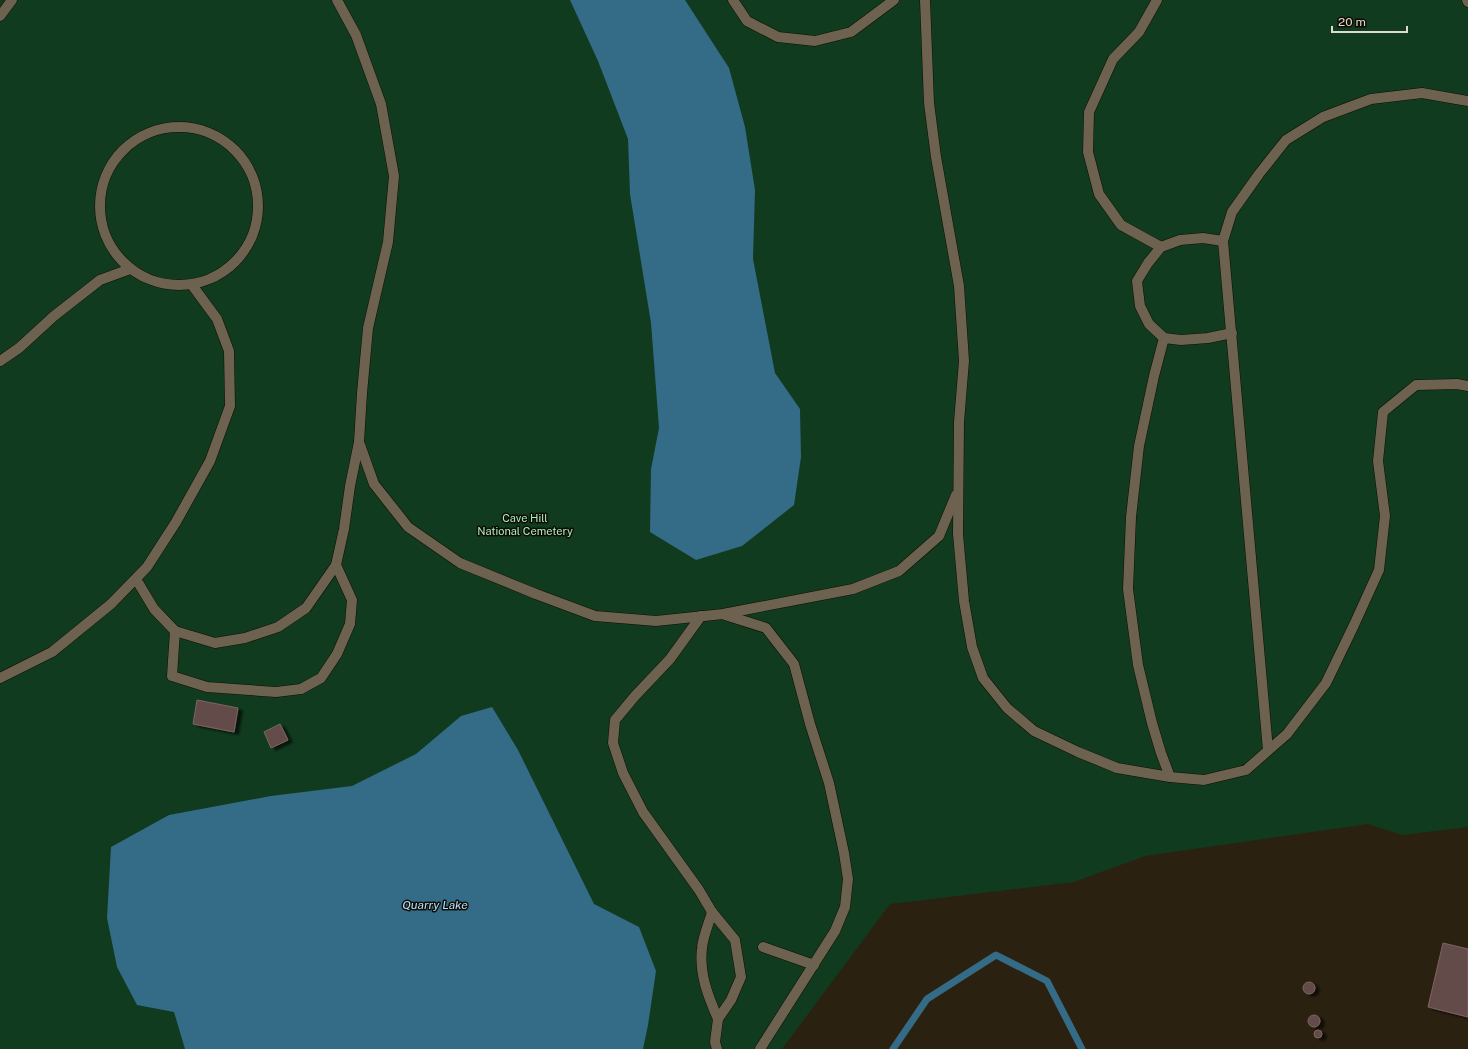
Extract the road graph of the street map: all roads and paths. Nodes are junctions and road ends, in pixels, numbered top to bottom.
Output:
1 (12, 0) edge
2 (337, 0) edge
3 (733, 0) edge
4 (894, 0) edge
5 (925, 0) edge
6 (1156, 0) edge
7 (0, 16) edge
8 (1468, 101) edge
9 (1223, 240) junction
10 (1161, 247) junction
11 (130, 269) junction
12 (192, 285) junction
13 (1232, 333) junction
14 (1164, 338) junction
15 (0, 361) edge
16 (1468, 386) edge
17 (359, 442) junction
18 (958, 489) junction
19 (336, 565) junction
20 (136, 579) junction
21 (723, 614) junction
22 (701, 616) junction
23 (175, 631) junction
24 (0, 678) edge
25 (1268, 750) junction
26 (1170, 777) junction
27 (712, 912) junction
28 (763, 947) dead end
29 (814, 965) junction
30 (718, 1019) junction
31 (717, 1049) edge
32 (760, 1049) edge

1 - 7 lane
2 - 17 lane
3 - 4 lane
5 - 18 lane
6 - 10 lane
8 - 9 lane
9 - 10 lane
9 - 13 lane
10 - 14 lane
11 - 12 lane
11 - 12 lane
11 - 15 lane
12 - 20 lane
13 - 14 lane
13 - 25 lane
14 - 26 lane
16 - 25 lane
17 - 19 lane
17 - 22 lane
18 - 21 lane
18 - 26 lane
19 - 23 lane
19 - 23 lane
20 - 23 lane
20 - 24 lane
21 - 22 lane
21 - 29 lane
22 - 27 lane
25 - 26 lane
27 - 30 lane
27 - 30 lane
28 - 29 lane
29 - 32 lane
30 - 31 lane

